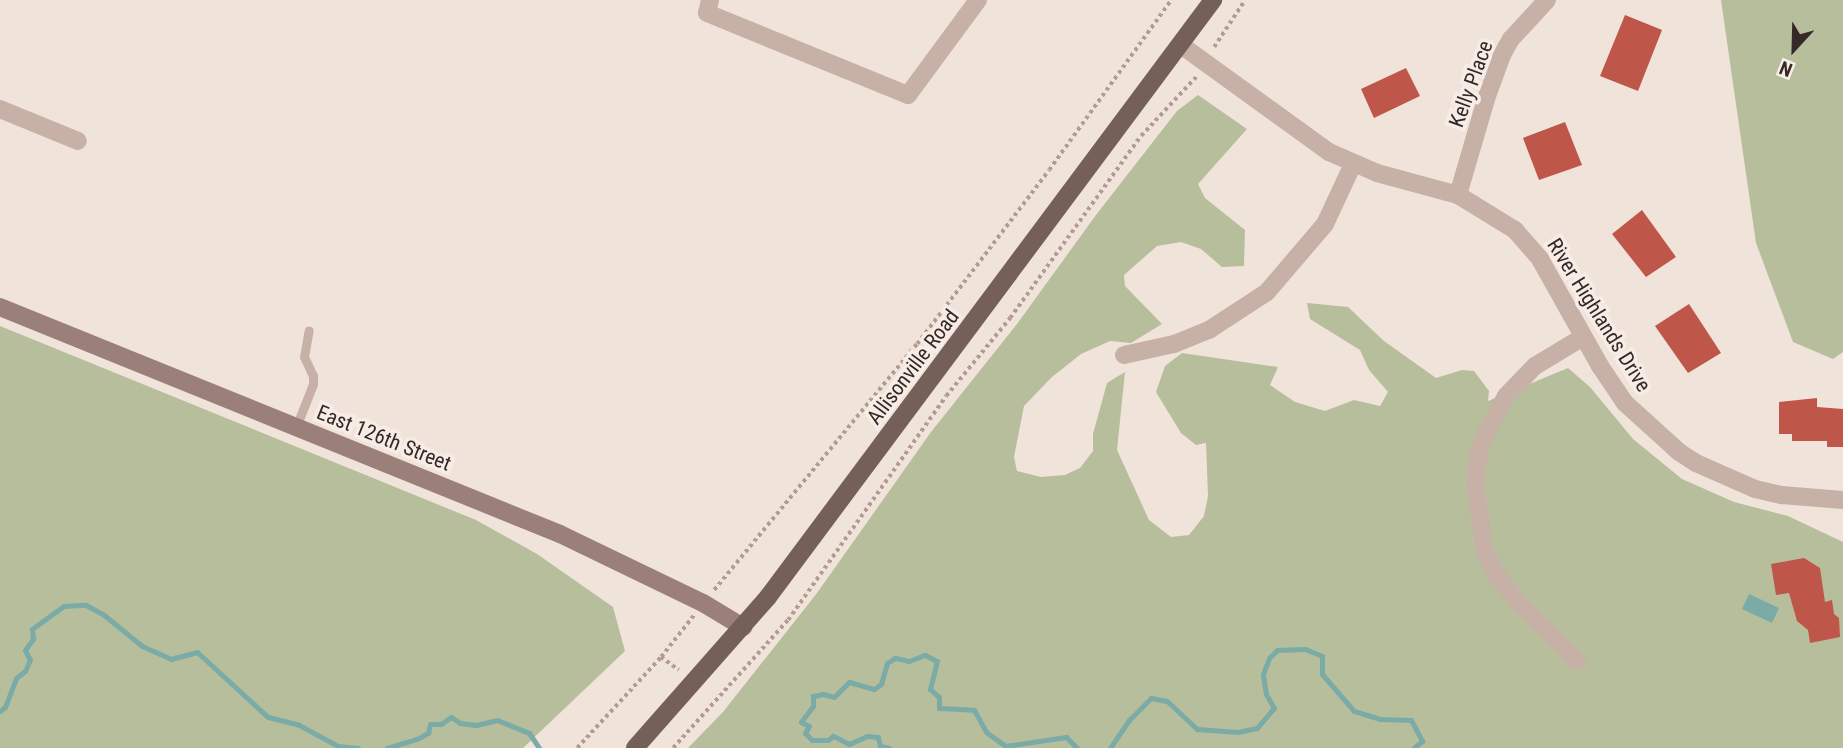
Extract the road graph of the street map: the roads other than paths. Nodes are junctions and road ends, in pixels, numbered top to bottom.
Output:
1 (710, 0) edge
2 (978, 0) edge
3 (1213, 0) edge
4 (1547, 0) edge
5 (1181, 45) junction
6 (0, 110) edge
7 (78, 141) dead end
8 (1353, 164) junction
9 (1458, 195) junction
10 (0, 307) edge
11 (309, 330) dead end
12 (1583, 337) junction
13 (1124, 355) dead end
14 (296, 427) junction
15 (1843, 500) edge
16 (743, 627) junction
17 (1577, 661) dead end
18 (635, 748) edge

1 - 2 street
3 - 5 main road, Allisonville Road
4 - 9 street, Kelly Place
5 - 8 street, River Highlands Drive
5 - 16 main road, Allisonville Road
6 - 7 street
8 - 9 street, River Highlands Drive
8 - 13 street
9 - 12 street, River Highlands Drive
10 - 14 main road, East 126th Street
11 - 14 lane
12 - 15 street, River Highlands Drive
12 - 17 street
14 - 16 main road, East 126th Street
16 - 18 main road, Allisonville Road

